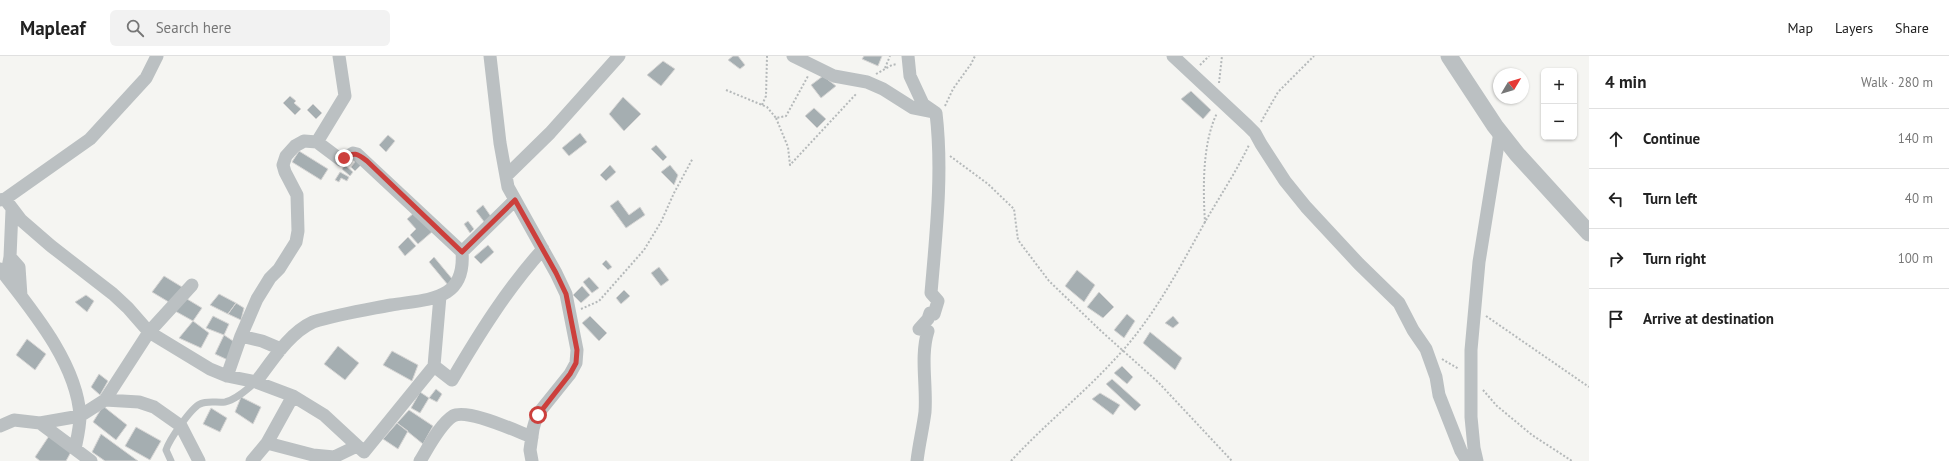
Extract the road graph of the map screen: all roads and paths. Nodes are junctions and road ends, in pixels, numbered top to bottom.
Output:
1 (157, 56) edge
2 (339, 56) edge
3 (490, 56) edge
4 (618, 56) edge
5 (767, 56) edge
6 (793, 56) edge
7 (890, 56) edge
8 (975, 56) edge
9 (1173, 56) edge
10 (1222, 56) edge
11 (1314, 56) edge
12 (1449, 56) edge
13 (908, 59) edge
14 (812, 65) junction
15 (885, 68) junction
16 (867, 82) junction
17 (726, 90) dead end
18 (1222, 102) junction
19 (762, 105) junction
20 (776, 118) junction
21 (937, 119) junction
22 (1500, 132) junction
23 (1255, 133) junction
24 (317, 142) junction
25 (947, 154) dead end
26 (693, 158) dead end
27 (506, 176) junction
28 (515, 200) junction
29 (6, 203) edge
30 (1205, 223) junction
31 (1589, 233) edge
32 (543, 249) junction
33 (462, 252) junction
34 (0, 269) edge
35 (192, 285) dead end
36 (21, 296) junction
37 (440, 296) junction
38 (1475, 309) junction
39 (570, 314) junction
40 (149, 332) junction
41 (241, 336) junction
42 (281, 349) junction
43 (1426, 349) junction
44 (1122, 350) junction
45 (434, 366) junction
46 (227, 376) junction
47 (1471, 376) junction
48 (256, 382) junction
49 (1589, 387) edge
50 (293, 396) junction
51 (105, 400) junction
52 (80, 416) junction
53 (40, 423) junction
54 (0, 426) edge
55 (181, 426) junction
56 (532, 437) junction
57 (267, 443) junction
58 (75, 450) junction
59 (359, 453) edge
60 (310, 458) edge
61 (91, 461) edge
62 (171, 461) edge
63 (199, 461) edge
64 (252, 461) edge
65 (420, 461) edge
66 (532, 461) edge
67 (917, 461) edge
68 (1011, 461) edge
69 (1232, 461) edge
70 (1467, 461) edge
71 (1477, 461) edge
72 (1572, 461) edge

1 - 29 street
2 - 24 street
3 - 27 street
4 - 27 street
5 - 19 path
6 - 14 street
7 - 15 path
8 - 21 path
9 - 18 street
10 - 18 path
11 - 23 path
12 - 22 street
13 - 15 path
13 - 21 street
14 - 16 street
14 - 20 path
15 - 16 path
16 - 20 path
16 - 21 street
17 - 19 path
18 - 23 street
18 - 30 path
19 - 20 path
21 - 67 street
22 - 31 street
22 - 38 street
23 - 30 path
23 - 43 street
24 - 33 street
24 - 41 street
25 - 44 path
26 - 39 path
27 - 28 street
28 - 32 street
28 - 33 street
29 - 36 street
29 - 40 street
30 - 44 path
32 - 39 street
32 - 45 street
33 - 37 street
34 - 36 street
35 - 40 street
36 - 52 street
37 - 42 street
37 - 45 street
38 - 47 street
38 - 49 path
39 - 56 street
40 - 46 street
40 - 51 street
41 - 42 street
41 - 46 street
42 - 48 street
43 - 47 path
43 - 70 street
44 - 68 path
44 - 69 path
45 - 59 street
46 - 48 street
47 - 71 street
47 - 72 path
48 - 50 street
48 - 55 lane
50 - 57 street
50 - 59 street
51 - 52 street
51 - 55 street
52 - 53 street
52 - 58 street
53 - 54 street
53 - 58 street
55 - 62 lane
55 - 63 street
56 - 65 street
56 - 66 street
57 - 60 street
57 - 64 street
58 - 61 street
59 - 60 street

